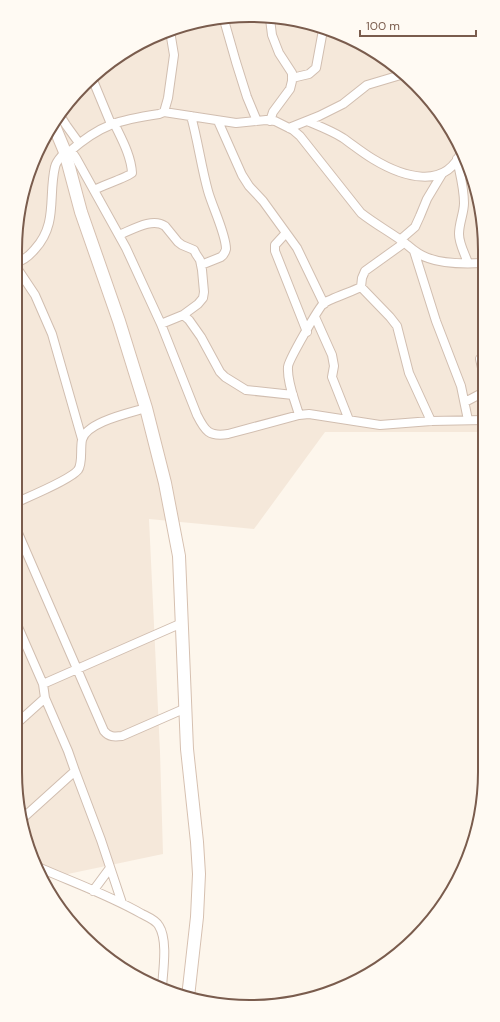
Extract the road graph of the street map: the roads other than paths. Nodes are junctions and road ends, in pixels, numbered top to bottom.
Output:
1 (225, 23) edge
2 (270, 23) edge
3 (322, 34) edge
4 (171, 36) edge
5 (397, 76) edge
6 (292, 78) junction
7 (95, 84) edge
8 (164, 112) junction
9 (191, 116) junction
10 (63, 119) edge
11 (218, 121) junction
12 (257, 121) junction
13 (270, 121) junction
14 (307, 121) junction
15 (113, 123) junction
16 (289, 128) junction
17 (56, 131) edge
18 (79, 143) junction
19 (67, 152) junction
20 (457, 159) joint
21 (442, 174) junction
22 (94, 190) junction
23 (286, 233) junction
24 (119, 235) junction
25 (402, 242) junction
26 (414, 251) junction
27 (22, 260) edge
28 (468, 264) junction
29 (478, 264) edge
30 (201, 265) junction
31 (22, 275) edge
32 (361, 287) junction
33 (324, 304) junction
34 (184, 315) junction
35 (315, 317) junction
36 (161, 324) junction
37 (307, 332) junction
38 (293, 395) junction
39 (478, 395) edge
40 (465, 402) junction
41 (146, 408) junction
42 (299, 415) junction
43 (349, 420) junction
44 (431, 420) junction
45 (468, 420) junction
46 (478, 420) edge
47 (82, 439) junction
48 (22, 500) edge
49 (22, 542) edge
50 (182, 623) junction
51 (22, 636) edge
52 (78, 670) junction
53 (43, 684) junction
54 (45, 698) junction
55 (186, 708) junction
56 (22, 719) edge
57 (75, 771) junction
58 (26, 815) edge
59 (110, 868) junction
60 (44, 870) edge
61 (93, 891) junction
62 (122, 903) junction
63 (162, 983) edge
64 (189, 991) edge

1 - 12 street
2 - 6 street
3 - 6 street
4 - 8 street
5 - 14 street
6 - 13 street
7 - 15 street
8 - 9 street
8 - 15 street
9 - 11 street
9 - 30 street
10 - 18 street
11 - 12 street
11 - 23 street
12 - 13 street
13 - 16 street
14 - 16 street
14 - 21 street
15 - 18 street
15 - 22 street
16 - 25 street
17 - 19 street
18 - 19 street
19 - 22 street
19 - 27 street
19 - 41 street
20 - 21 street
20 - 28 street
21 - 25 street
22 - 24 street
23 - 33 street
23 - 37 street
24 - 30 street
24 - 36 street
25 - 26 street
25 - 32 street
26 - 28 street
26 - 40 street
28 - 29 street
30 - 34 street
31 - 47 street
32 - 33 street
32 - 44 street
33 - 35 street
34 - 36 street
34 - 38 street
35 - 37 street
35 - 43 street
36 - 42 street
37 - 38 street
38 - 42 street
39 - 40 street
40 - 45 street
41 - 47 street
41 - 50 street
42 - 43 street
43 - 44 street
44 - 45 street
45 - 46 street
47 - 48 street
49 - 52 street
50 - 52 street
50 - 55 street
51 - 53 street
52 - 53 street
52 - 55 street
53 - 54 street
54 - 56 street
54 - 57 street
55 - 64 street
57 - 58 street
57 - 59 street
59 - 61 street
59 - 62 street
60 - 61 street
61 - 62 street
62 - 63 street

